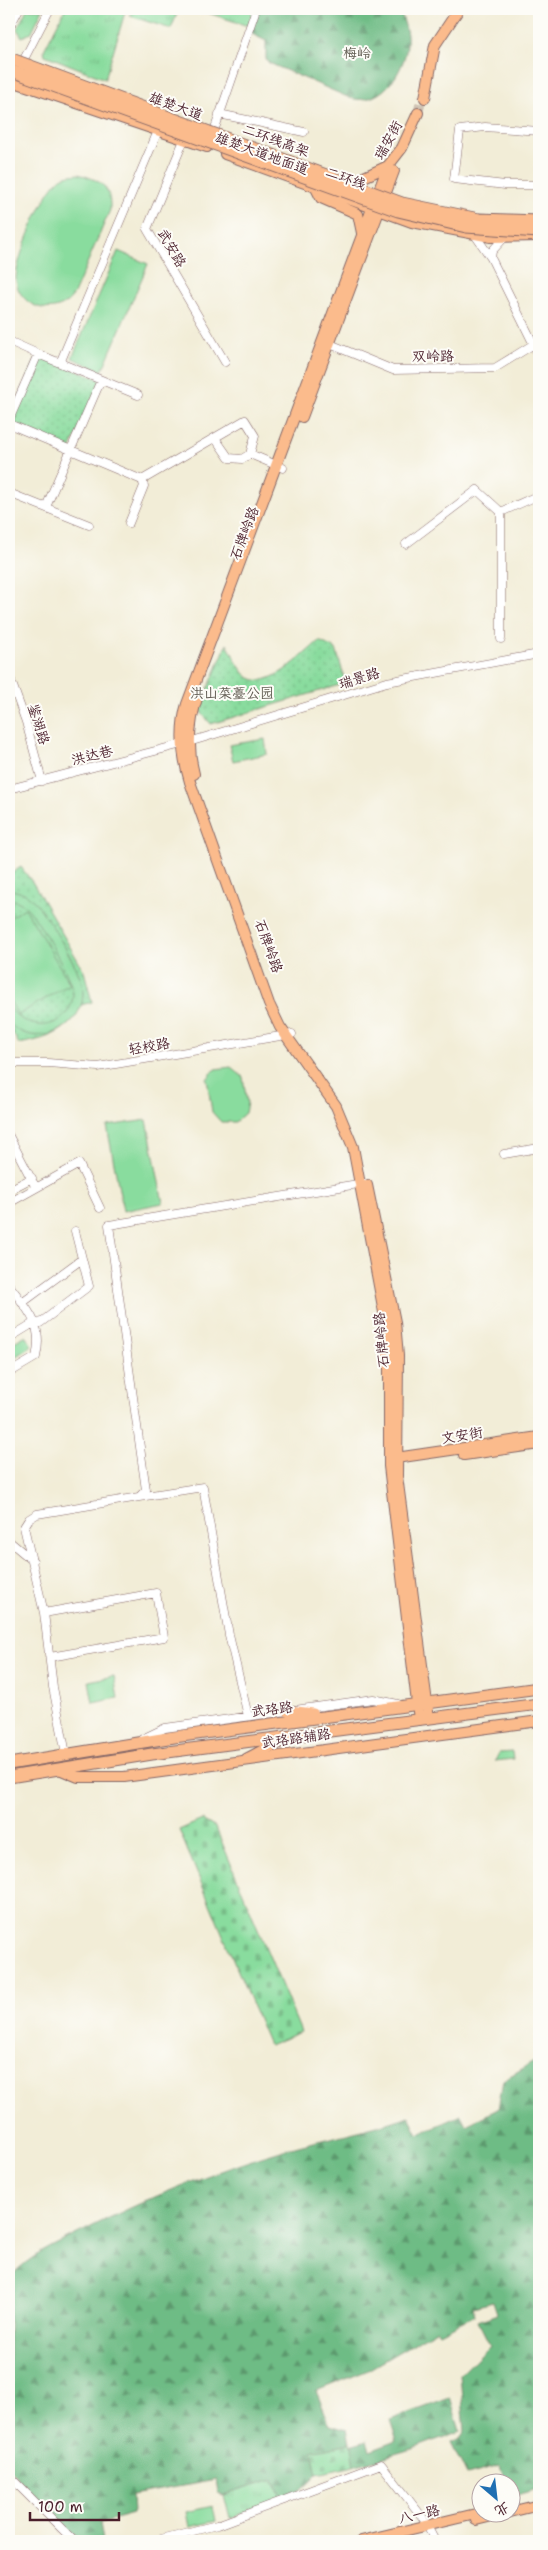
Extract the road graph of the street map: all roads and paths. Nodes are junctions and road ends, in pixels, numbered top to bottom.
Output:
1 (19, 9) edge
2 (50, 9) edge
3 (256, 9) edge
4 (452, 9) edge
5 (459, 9) edge
6 (9, 28) edge
7 (9, 59) edge
8 (21, 65) junction
9 (9, 70) edge
10 (9, 80) edge
11 (219, 114) junction
12 (158, 131) junction
13 (539, 131) edge
14 (304, 132) dead end
15 (213, 134) junction
16 (184, 140) junction
17 (388, 166) junction
18 (353, 182) junction
19 (539, 185) edge
20 (316, 188) junction
21 (378, 193) junction
22 (376, 210) junction
23 (539, 216) edge
24 (539, 221) edge
25 (539, 232) edge
26 (362, 235) junction
27 (474, 235) junction
28 (539, 236) edge
29 (504, 238) junction
30 (491, 258) junction
31 (9, 341) edge
32 (330, 344) junction
33 (534, 344) junction
34 (38, 354) junction
35 (539, 355) edge
36 (224, 362) dead end
37 (60, 363) junction
38 (101, 380) junction
39 (138, 396) dead end
40 (9, 420) edge
41 (9, 424) edge
42 (215, 438) junction
43 (70, 450) junction
44 (250, 454) junction
45 (280, 467) junction
46 (142, 480) junction
47 (9, 493) edge
48 (539, 495) edge
49 (46, 507) junction
50 (501, 512) junction
51 (129, 522) dead end
52 (88, 525) dead end
53 (406, 544) dead end
54 (501, 639) dead end
55 (539, 654) edge
56 (9, 675) edge
57 (186, 743) junction
58 (42, 781) junction
59 (9, 789) edge
60 (289, 1034) junction
61 (9, 1063) edge
62 (9, 1136) edge
63 (539, 1148) edge
64 (504, 1154) dead end
65 (32, 1178) junction
66 (363, 1183) junction
67 (36, 1188) junction
68 (9, 1190) edge
69 (9, 1203) edge
70 (100, 1208) dead end
71 (75, 1231) dead end
72 (82, 1259) junction
73 (9, 1285) edge
74 (22, 1303) junction
75 (36, 1323) junction
76 (9, 1338) edge
77 (9, 1373) edge
78 (539, 1436) edge
79 (539, 1444) edge
80 (392, 1462) junction
81 (139, 1497) junction
82 (9, 1541) edge
83 (32, 1561) junction
84 (44, 1613) junction
85 (50, 1657) junction
86 (539, 1688) edge
87 (422, 1703) junction
88 (539, 1704) edge
89 (402, 1705) junction
90 (288, 1711) junction
91 (248, 1716) junction
92 (329, 1717) junction
93 (424, 1719) junction
94 (539, 1721) edge
95 (292, 1736) junction
96 (130, 1744) junction
97 (66, 1754) junction
98 (247, 1759) junction
99 (9, 1764) edge
100 (59, 1769) junction
101 (9, 1777) edge
102 (9, 2476) edge
103 (539, 2500) edge
104 (520, 2504) edge
105 (539, 2505) edge
106 (520, 2510) edge
107 (470, 2516) edge
108 (470, 2520) edge
109 (429, 2528) junction
110 (74, 2541) edge
111 (153, 2541) edge
112 (361, 2541) edge
113 (390, 2541) edge
114 (435, 2541) edge

1 - 6 street
2 - 8 street
3 - 11 street
4 - 5 main road
7 - 8 main road, 雄楚大道
7 - 21 highway, 二环线高架, bridge
8 - 15 main road, 雄楚大道
9 - 25 highway, 二环线, bridge
10 - 12 main road, 雄楚大道地面道
11 - 14 street
11 - 15 street
12 - 16 main road, 雄楚大道地面道
12 - 37 street
13 - 19 street
15 - 18 main road, 雄楚大道
16 - 20 main road, 雄楚大道地面道
16 - 36 street, 武安路
17 - 18 main road
17 - 21 main road, 瑞安街
17 - 21 main road, 瑞安街
18 - 21 main road, 雄楚大道
20 - 22 main road, 雄楚大道地面道
20 - 26 main road
21 - 22 main road, 石牌岭路
21 - 23 highway, bridge
21 - 24 highway, 二环线高架, bridge
22 - 26 main road, 石牌岭路
22 - 27 main road, 雄楚大道地面道
22 - 32 main road, 石牌岭路
26 - 45 main road, 石牌岭路
27 - 29 main road, 雄楚大道地面道
27 - 30 street
28 - 29 main road, 雄楚大道地面道
29 - 30 street
30 - 33 street
31 - 34 street
32 - 33 street, 双岭路
32 - 45 main road, 石牌岭路
33 - 35 street
34 - 37 street
34 - 40 street
37 - 38 street
38 - 39 street
38 - 43 street
41 - 43 street
42 - 44 street
42 - 44 street
42 - 46 street
43 - 46 street
43 - 49 street
44 - 45 street
45 - 57 main road, 石牌岭路
46 - 51 street
47 - 49 street
48 - 50 street
49 - 52 street
50 - 53 street
50 - 54 street
55 - 57 street, 瑞景路
56 - 58 street, 鉴湖路
57 - 58 street, 洪达巷
57 - 60 main road, 石牌岭路
58 - 59 street, 洪达巷
60 - 61 street, 轻校路
60 - 66 main road, 石牌岭路
62 - 65 street
63 - 64 street
65 - 67 street
65 - 68 street
66 - 80 main road, 石牌岭路
66 - 81 street
67 - 69 street
67 - 70 street
71 - 72 street
72 - 74 street
72 - 75 street
73 - 74 street
74 - 75 street
75 - 76 street
75 - 77 street
78 - 80 main road, 文安街
79 - 80 main road, 文安街
80 - 87 main road, 石牌岭路
81 - 83 street
81 - 91 street
82 - 83 street
83 - 84 street
84 - 85 street
84 - 85 street
85 - 97 street
86 - 87 highway, 武珞路
87 - 89 highway, 武珞路
87 - 93 main road, 石牌岭路
88 - 93 highway, 武珞路
89 - 90 street
89 - 92 highway, 武珞路
90 - 91 street
90 - 92 highway
91 - 96 street
92 - 96 highway, 武珞路
93 - 95 highway, 武珞路
94 - 98 main road, 武珞路辅路
95 - 98 highway
95 - 100 highway, 武珞路
96 - 97 highway, 武珞路
97 - 99 highway, 武珞路
98 - 100 main road, 武珞路辅路
100 - 101 highway, 武珞路
102 - 110 street
103 - 104 main road
105 - 106 main road, 八一路
107 - 109 main road, 八一路
108 - 109 main road, 八一路
109 - 111 street
109 - 112 main road, 八一路
109 - 113 main road, 八一路
109 - 114 street

